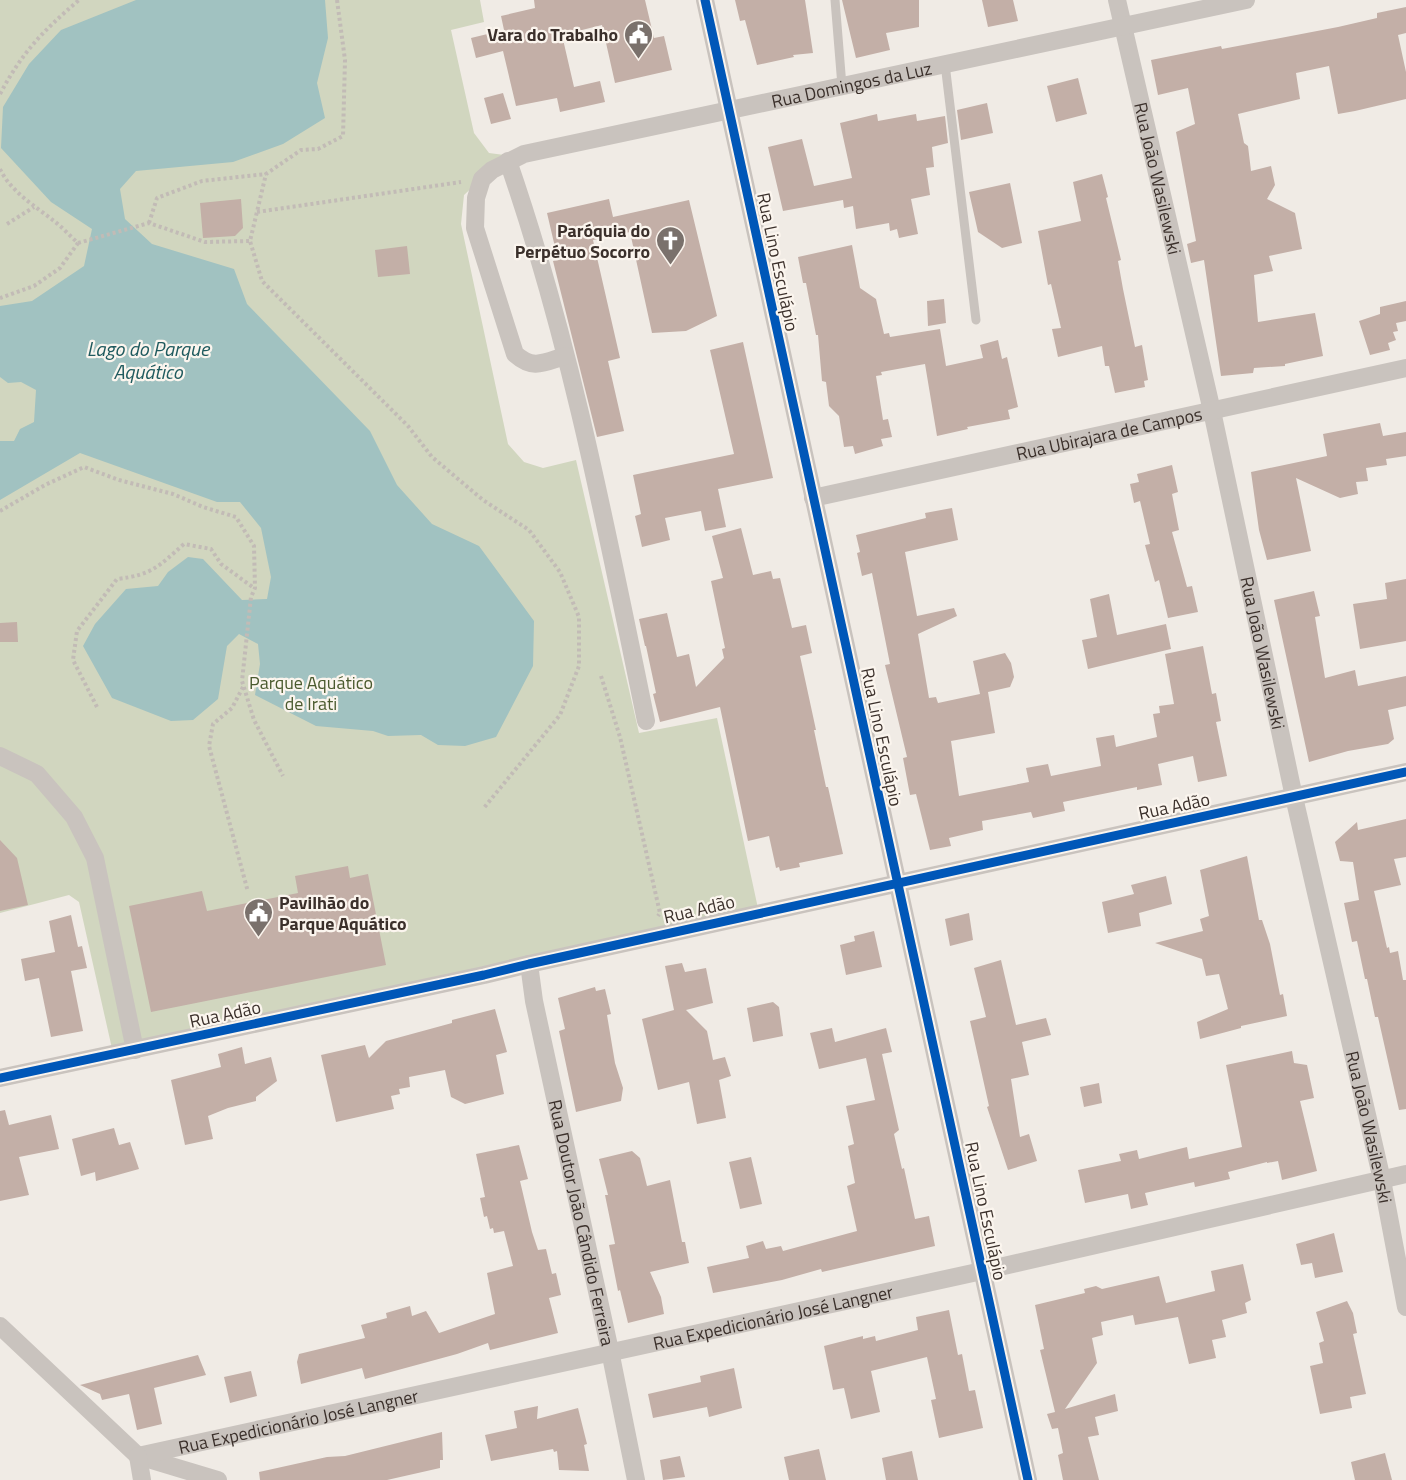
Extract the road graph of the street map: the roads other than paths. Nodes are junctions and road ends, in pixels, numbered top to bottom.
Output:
1 (705, 0) edge
2 (835, 0) edge
3 (1118, 0) edge
4 (1246, 0) edge
5 (1124, 26) junction
6 (945, 64) junction
7 (842, 86) junction
8 (728, 112) junction
9 (508, 161) junction
10 (976, 320) dead end
11 (565, 356) junction
12 (1406, 368) edge
13 (1212, 411) junction
14 (813, 498) junction
15 (646, 720) dead end
16 (0, 756) edge
17 (1406, 772) edge
18 (1294, 797) junction
19 (897, 883) junction
20 (529, 964) junction
21 (135, 1050) junction
22 (0, 1078) edge
23 (1406, 1174) edge
24 (1382, 1180) junction
25 (982, 1271) junction
26 (1406, 1307) edge
27 (0, 1326) edge
28 (610, 1351) junction
29 (138, 1456) junction
30 (142, 1480) edge
31 (218, 1480) edge
32 (636, 1480) edge
33 (1028, 1480) edge

1 - 8 street, Rua Lino Esculápio
2 - 7 lane
3 - 5 street, Rua João Wasilewski
4 - 5 street, Rua Domingos da Luz
5 - 6 street, Rua Domingos da Luz
5 - 13 street, Rua João Wasilewski
6 - 7 street, Rua Domingos da Luz
6 - 10 lane
7 - 8 street, Rua Domingos da Luz
8 - 9 street, Rua Domingos da Luz
8 - 14 street, Rua Lino Esculápio
9 - 11 street
9 - 11 street, Rua Domingos da Luz
11 - 15 street
12 - 13 street, Rua Ubirajara de Campos
13 - 14 street, Rua Ubirajara de Campos
13 - 18 street, Rua João Wasilewski
14 - 19 street, Rua Lino Esculápio
16 - 21 street
17 - 18 street, Rua Adão
18 - 19 street, Rua Adão
18 - 24 street, Rua João Wasilewski
19 - 20 street, Rua Adão
19 - 25 street, Rua Lino Esculápio
20 - 21 street, Rua Adão
20 - 28 street, Rua Doutor João Cândido Ferreira
21 - 22 street, Rua Adão
23 - 24 street, Rua Expedicionário José Langner
24 - 25 street, Rua Expedicionário José Langner
24 - 26 street, Rua João Wasilewski
25 - 28 street, Rua Expedicionário José Langner
25 - 33 street, Rua Lino Esculápio
27 - 29 street
28 - 29 street, Rua Expedicionário José Langner
28 - 32 street, Rua Doutor João Cândido Ferreira
29 - 30 street
29 - 31 street

